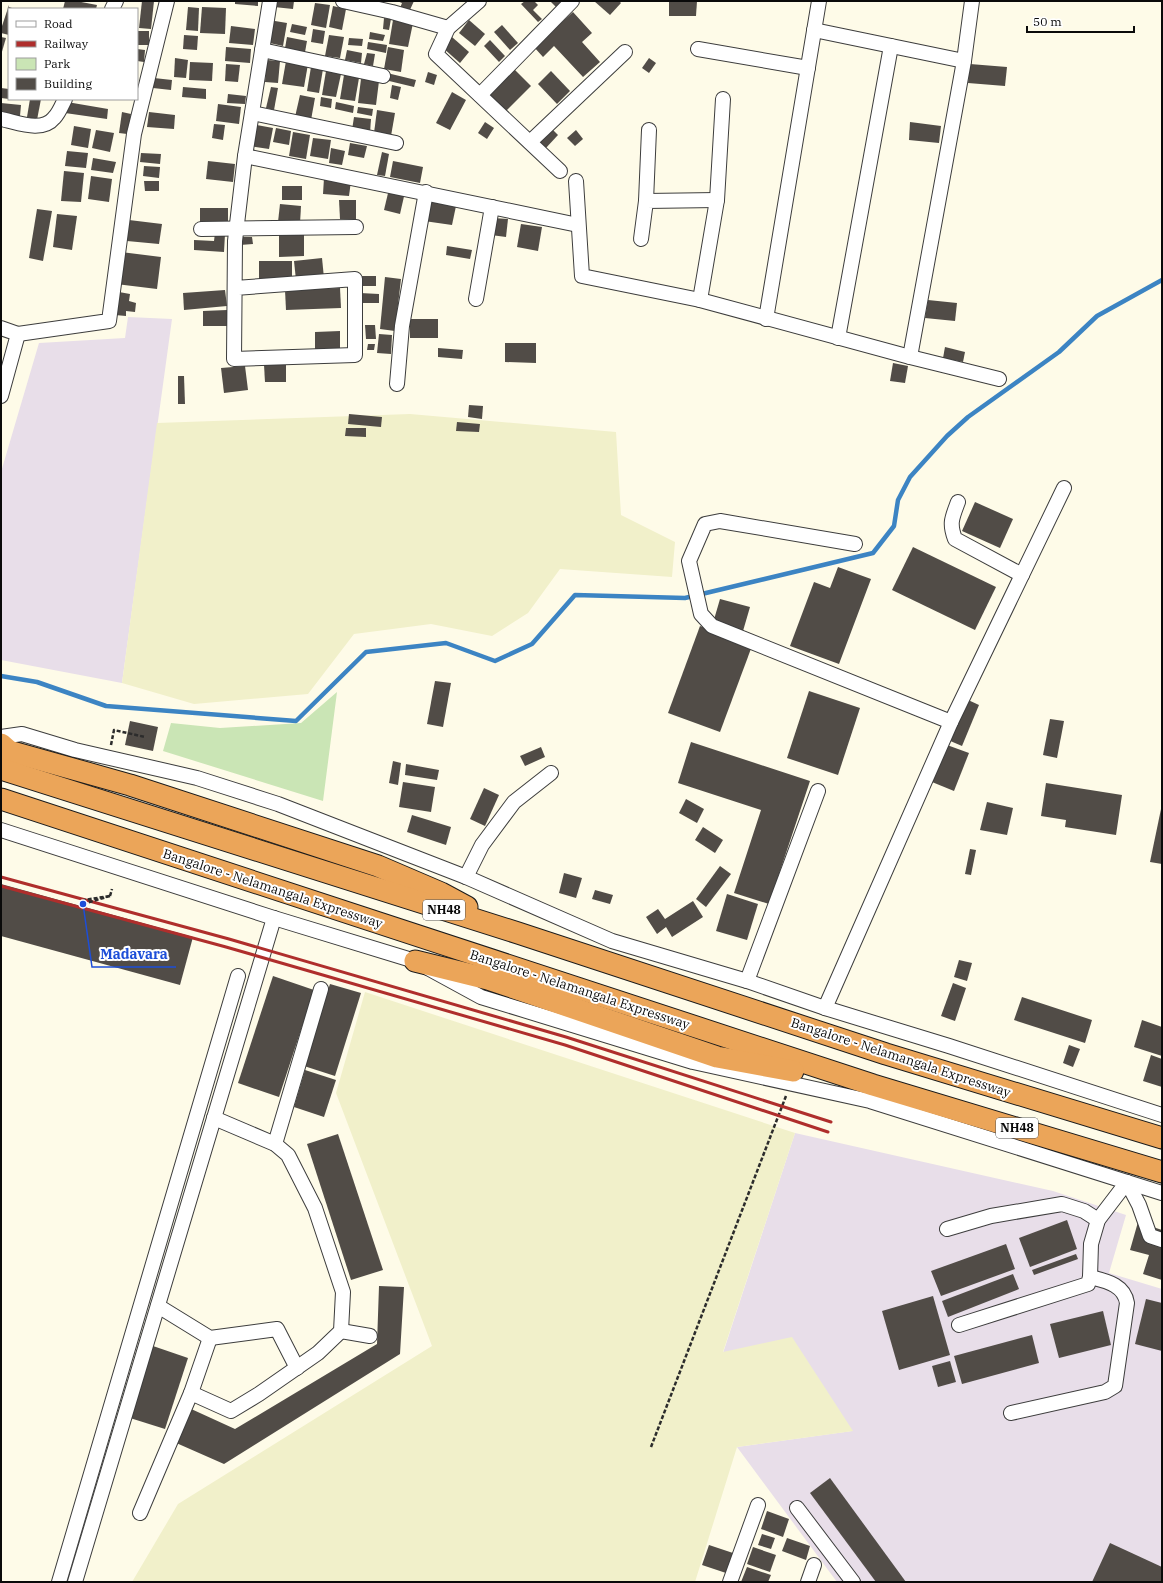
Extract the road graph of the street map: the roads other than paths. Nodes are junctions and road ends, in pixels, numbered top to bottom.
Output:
1 (167, 1) edge
2 (270, 1) edge
3 (343, 1) edge
4 (479, 1) edge
5 (572, 1) edge
6 (819, 1) edge
7 (972, 1) edge
8 (448, 28) junction
9 (814, 30) junction
10 (891, 46) junction
11 (698, 49) dead end
12 (262, 50) junction
13 (625, 52) dead end
14 (964, 60) junction
15 (808, 68) junction
16 (383, 76) dead end
17 (480, 95) junction
18 (723, 99) dead end
19 (64, 100) edge
20 (252, 114) junction
21 (1, 119) edge
22 (649, 130) dead end
23 (530, 142) junction
24 (396, 143) dead end
25 (245, 156) junction
26 (560, 171) dead end
27 (576, 181) dead end
28 (426, 192) junction
29 (717, 200) junction
30 (646, 201) junction
31 (492, 207) junction
32 (578, 225) junction
33 (356, 227) dead end
34 (201, 229) dead end
35 (237, 230) junction
36 (641, 239) dead end
37 (235, 288) junction
38 (476, 298) dead end
39 (700, 300) junction
40 (766, 319) junction
41 (1, 328) edge
42 (18, 334) junction
43 (838, 338) junction
44 (910, 357) junction
45 (999, 379) dead end
46 (397, 384) dead end
47 (1, 396) edge
48 (1064, 488) dead end
49 (958, 502) dead end
50 (855, 544) dead end
51 (1022, 576) junction
52 (951, 722) junction
53 (1, 737) edge
54 (1, 744) edge
55 (1, 769) edge
56 (551, 773) dead end
57 (818, 791) dead end
58 (1, 799) edge
59 (1, 830) edge
60 (466, 877) junction
61 (274, 918) junction
62 (518, 933) junction
63 (415, 961) junction
64 (238, 976) dead end
65 (747, 981) junction
66 (321, 989) dead end
67 (825, 1008) junction
68 (873, 1085) junction
69 (1162, 1115) edge
70 (214, 1118) junction
71 (1162, 1138) edge
72 (275, 1144) junction
73 (1162, 1172) edge
74 (1128, 1182) junction
75 (1162, 1193) edge
76 (1098, 1220) junction
77 (947, 1229) dead end
78 (1162, 1240) edge
79 (1090, 1277) junction
80 (158, 1306) junction
81 (958, 1325) dead end
82 (341, 1331) junction
83 (370, 1336) dead end
84 (210, 1338) junction
85 (297, 1368) junction
86 (191, 1393) junction
87 (1011, 1413) dead end
88 (758, 1505) dead end
89 (797, 1508) dead end
90 (140, 1513) dead end
91 (814, 1565) dead end
92 (59, 1582) edge
93 (75, 1582) edge
94 (730, 1582) edge
95 (808, 1582) edge
96 (853, 1582) edge

1 - 42 street
2 - 12 street
3 - 8 street
4 - 8 street
5 - 17 street
6 - 9 street
7 - 14 street
8 - 17 street
9 - 10 street
9 - 15 street
10 - 14 street
10 - 43 street
11 - 15 street
12 - 16 street
12 - 20 street
13 - 23 street
14 - 44 street
15 - 40 street
17 - 23 street
18 - 29 street
19 - 21 street
20 - 24 street
20 - 25 street
22 - 30 street
23 - 26 street
25 - 28 street
25 - 35 street
27 - 32 street
28 - 31 street
28 - 46 street
29 - 30 street
29 - 39 street
30 - 36 street
31 - 32 street
31 - 38 street
32 - 39 street
33 - 35 street
34 - 35 street
35 - 37 street
37 - 37 street
39 - 40 street
40 - 43 street
41 - 42 street
42 - 47 street
43 - 44 street
44 - 45 street
48 - 51 street
49 - 51 street
50 - 52 street
51 - 52 street
52 - 67 street
53 - 60 street
54 - 62 highway
55 - 62 highway, Bangalore - Nelamangala Expressway / NH48
56 - 60 street
57 - 65 street
58 - 68 highway, Bangalore - Nelamangala Expressway / NH48
59 - 61 street
60 - 65 street
61 - 63 street
61 - 70 street
62 - 71 highway, Bangalore - Nelamangala Expressway / NH48
63 - 68 highway
63 - 74 street
64 - 92 street
65 - 67 street
66 - 72 street
67 - 69 street
68 - 73 highway, Bangalore - Nelamangala Expressway / NH48
70 - 72 street
70 - 80 street
72 - 82 street
74 - 75 street
74 - 76 street
74 - 78 street
76 - 77 street
76 - 79 street
79 - 81 street
79 - 87 street
80 - 84 street
80 - 93 street
82 - 83 street
82 - 85 street
84 - 85 street
84 - 86 street
85 - 86 street
86 - 90 street
88 - 94 street
89 - 96 street
91 - 95 street

